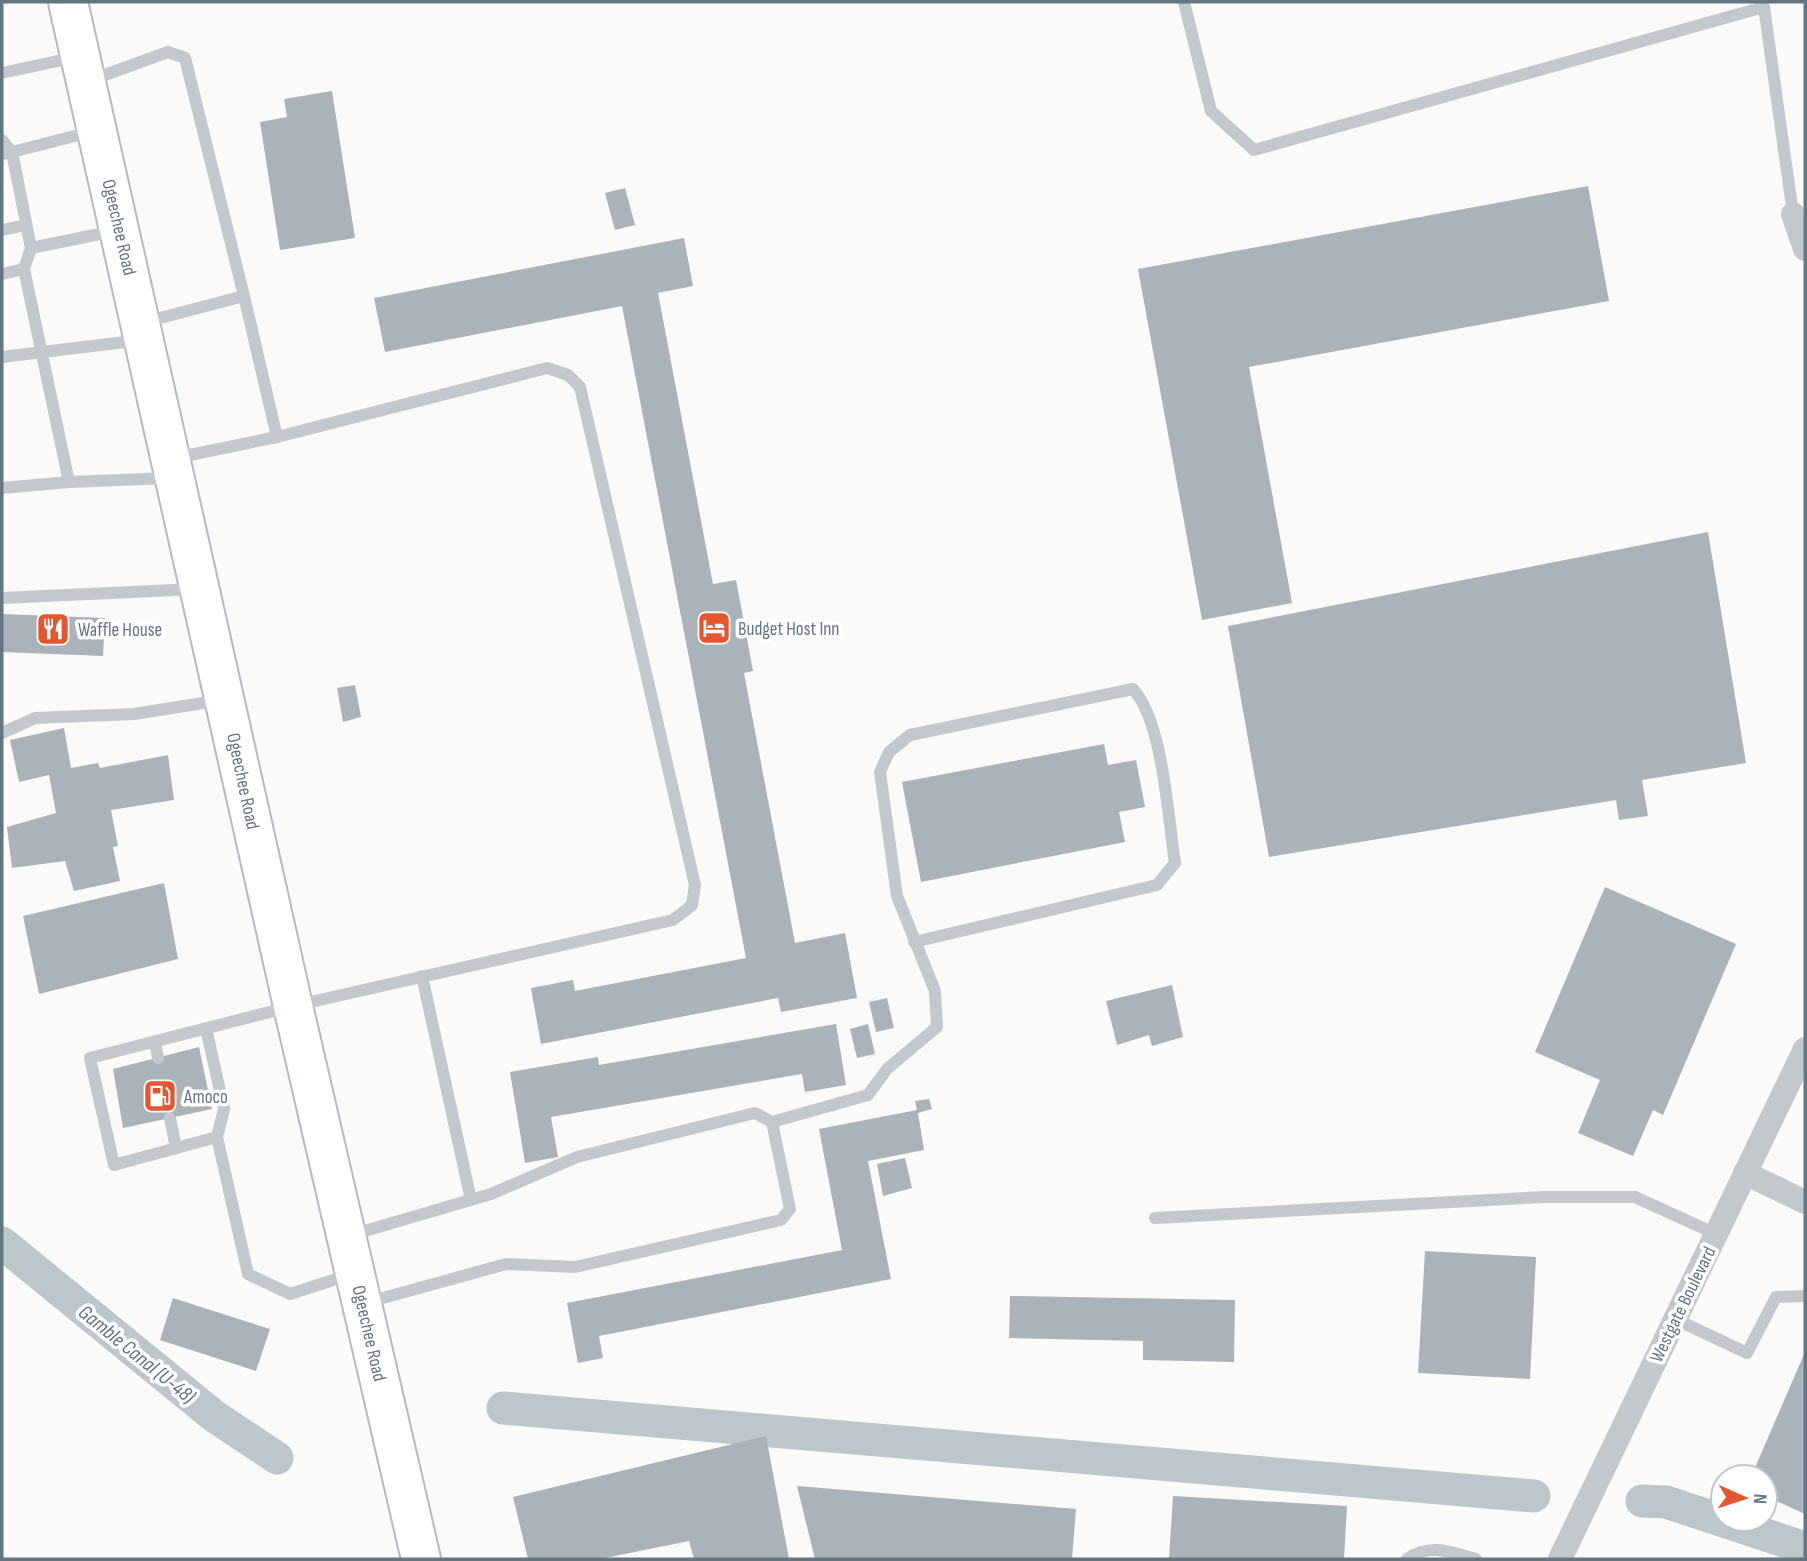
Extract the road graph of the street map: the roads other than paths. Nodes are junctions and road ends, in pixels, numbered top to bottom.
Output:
1 (68, 2) edge
2 (1184, 2) edge
3 (1766, 4) edge
4 (83, 69) junction
5 (2, 73) edge
6 (98, 130) junction
7 (2, 140) edge
8 (7, 153) edge
9 (1793, 214) joint
10 (26, 225) junction
11 (2, 230) edge
12 (121, 230) junction
13 (31, 248) junction
14 (1805, 249) edge
15 (24, 269) junction
16 (2, 274) edge
17 (244, 296) junction
18 (143, 331) junction
19 (43, 352) junction
20 (2, 356) edge
21 (277, 437) junction
22 (173, 468) junction
23 (69, 482) junction
24 (2, 488) edge
25 (201, 589) junction
26 (2, 598) edge
27 (226, 700) junction
28 (2, 733) edge
29 (914, 942) junction
30 (422, 976) junction
31 (293, 1006) junction
32 (206, 1028) junction
33 (155, 1042) junction
34 (1805, 1049) edge
35 (158, 1058) dead end
36 (170, 1118) dead end
37 (772, 1122) junction
38 (217, 1137) junction
39 (176, 1148) junction
40 (1745, 1173) junction
41 (471, 1200) junction
42 (1805, 1202) edge
43 (1155, 1218) dead end
44 (1716, 1234) junction
45 (347, 1236) junction
46 (360, 1288) junction
47 (1805, 1296) edge
48 (1675, 1319) junction
49 (421, 1559) edge
50 (1407, 1559) edge
51 (1476, 1559) edge
52 (1560, 1559) edge

1 - 4 main road, Ogeechee Road
2 - 3 lane
3 - 9 lane
4 - 5 lane
4 - 6 main road, Ogeechee Road
4 - 17 lane
6 - 8 lane
6 - 12 main road, Ogeechee Road
7 - 8 lane
8 - 10 lane
9 - 14 street
10 - 11 lane
10 - 13 lane
12 - 13 lane
12 - 18 main road, Ogeechee Road
13 - 15 lane
15 - 16 lane
15 - 19 lane
17 - 18 lane
17 - 21 lane
18 - 19 lane
18 - 22 main road, Ogeechee Road
19 - 20 lane
19 - 23 lane
21 - 22 lane
21 - 30 lane
22 - 23 lane
22 - 25 main road, Ogeechee Road
23 - 24 lane
25 - 26 lane
25 - 27 main road, Ogeechee Road
27 - 28 lane
27 - 31 main road, Ogeechee Road
29 - 29 lane
29 - 37 lane
30 - 31 lane
30 - 41 lane
31 - 32 lane
31 - 45 main road, Ogeechee Road
32 - 33 lane
32 - 38 lane
33 - 35 lane
33 - 39 lane
34 - 40 street, Westgate Boulevard
36 - 39 lane
37 - 41 lane
37 - 46 lane
38 - 39 lane
38 - 46 lane
40 - 42 street
40 - 44 street, Westgate Boulevard
41 - 45 lane
43 - 44 lane
44 - 48 street, Westgate Boulevard
45 - 46 main road, Ogeechee Road
46 - 49 main road, Ogeechee Road
47 - 48 lane
48 - 52 street, Westgate Boulevard
50 - 51 lane

